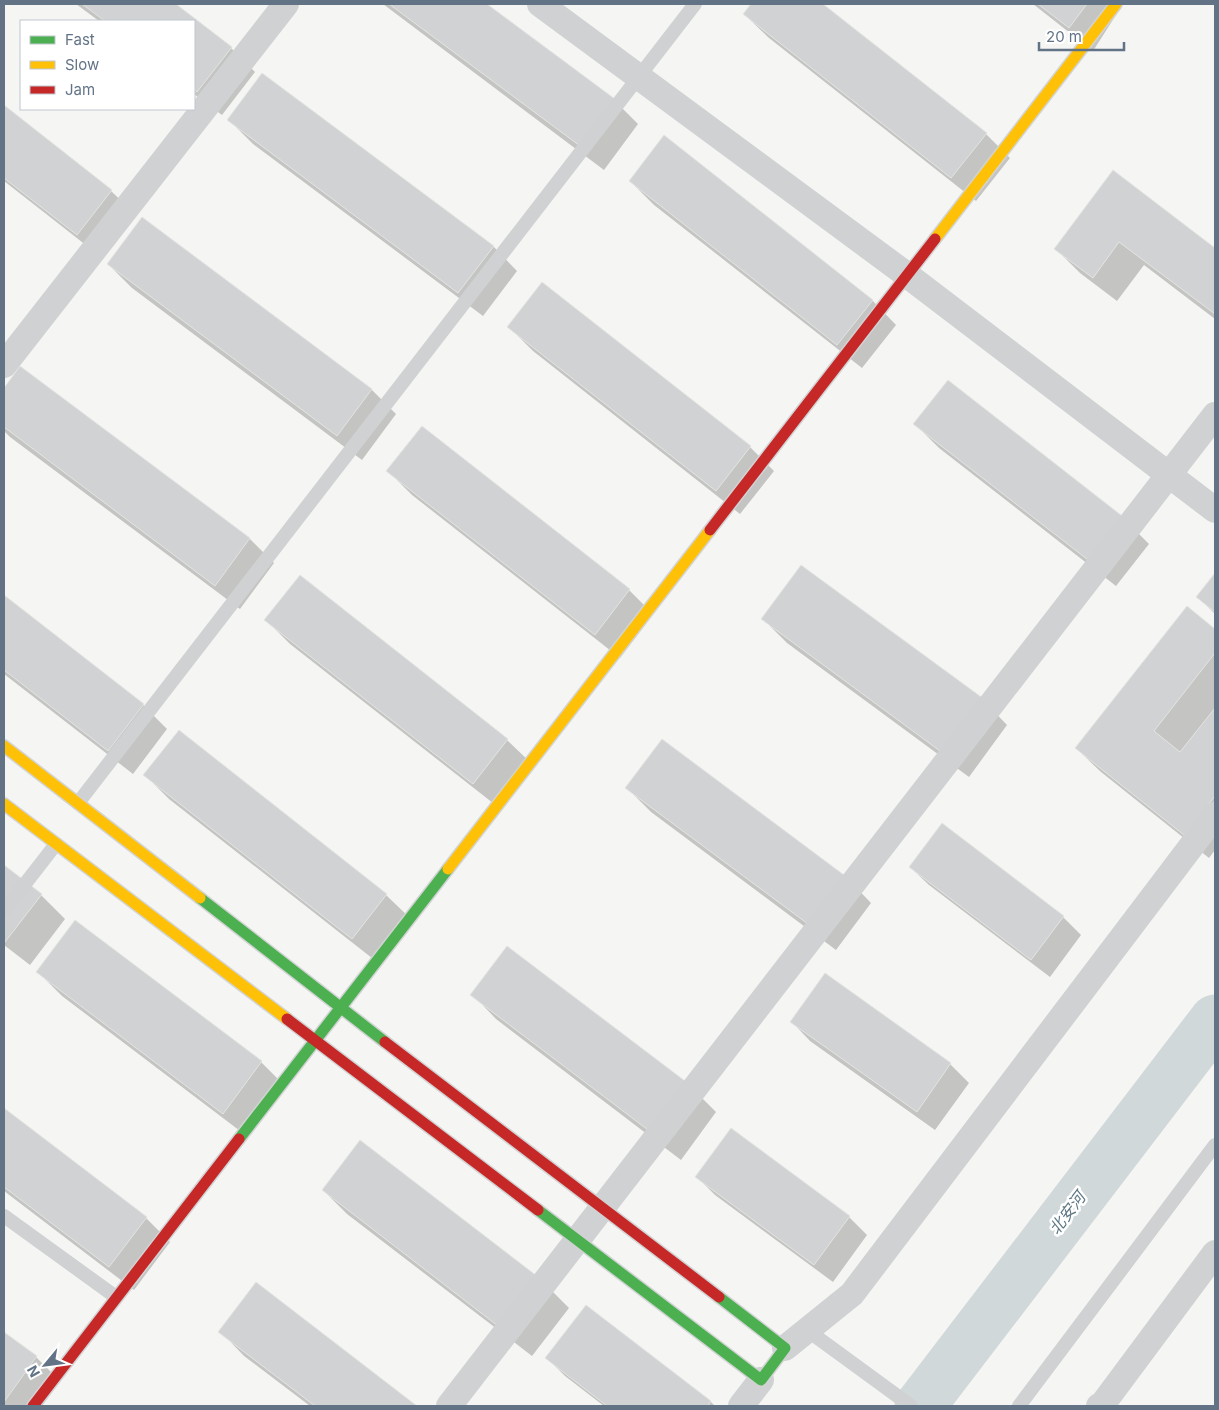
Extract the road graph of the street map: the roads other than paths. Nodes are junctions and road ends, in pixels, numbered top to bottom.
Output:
1 (286, 4) edge
2 (540, 4) edge
3 (695, 4) edge
4 (1116, 4) edge
5 (638, 77) junction
6 (907, 275) junction
7 (4, 365) edge
8 (1215, 415) edge
9 (1169, 475) junction
10 (1215, 510) edge
11 (4, 746) edge
12 (78, 802) junction
13 (4, 804) edge
14 (1215, 815) edge
15 (56, 844) junction
16 (4, 911) edge
17 (341, 1008) junction
18 (314, 1042) junction
19 (1215, 1145) edge
20 (602, 1208) junction
21 (4, 1216) edge
22 (578, 1241) junction
23 (1215, 1253) edge
24 (116, 1297) junction
25 (807, 1330) junction
26 (785, 1348) junction
27 (762, 1380) junction
28 (33, 1406) edge
29 (449, 1406) edge
30 (741, 1406) edge
31 (912, 1406) edge
32 (1019, 1406) edge
33 (1099, 1406) edge

1 - 7 street
2 - 5 street
3 - 5 lane
4 - 6 street
5 - 6 street
5 - 12 lane
6 - 9 street
6 - 17 street
8 - 9 street
9 - 10 street
9 - 20 street
11 - 12 street
12 - 17 street
13 - 15 street
14 - 25 street
15 - 16 lane
15 - 18 street
17 - 18 street
17 - 20 street
18 - 22 street
18 - 24 street
19 - 32 lane
20 - 22 street
20 - 26 street
21 - 24 lane
22 - 27 street
22 - 29 street
23 - 33 street
24 - 28 street
25 - 26 street
25 - 31 lane
26 - 27 street
27 - 30 street

